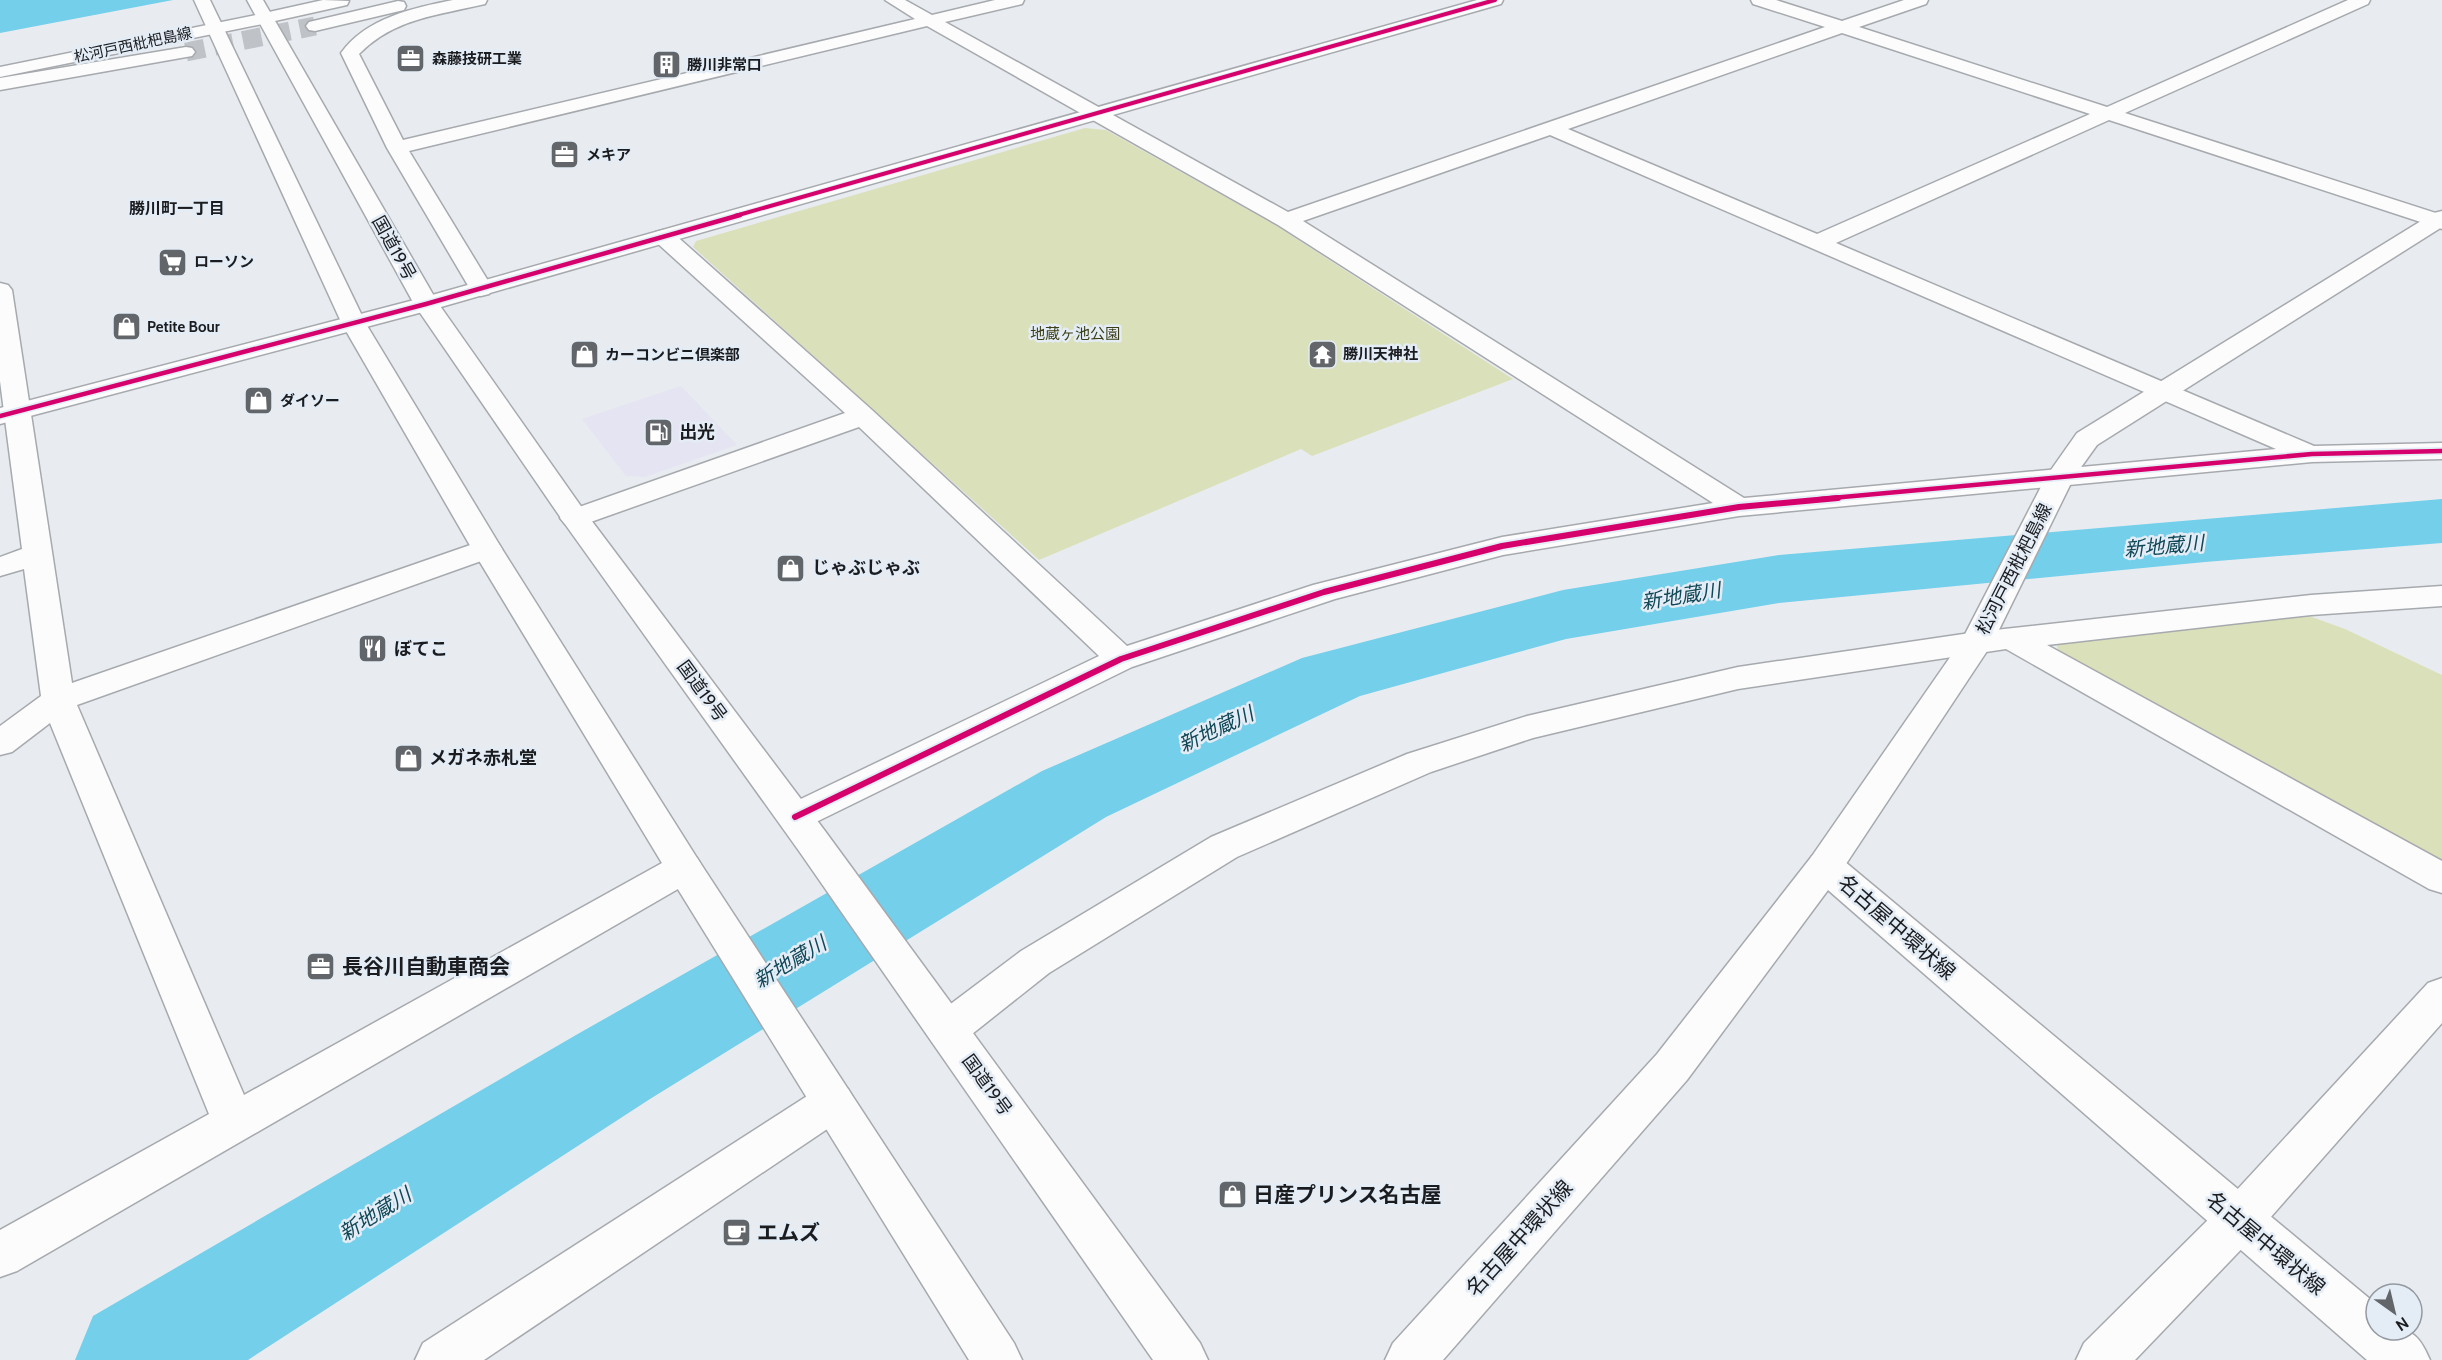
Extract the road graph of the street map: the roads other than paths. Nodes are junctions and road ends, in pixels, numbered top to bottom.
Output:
1 (202, 0) edge
2 (345, 0) edge
3 (423, 0) edge
4 (479, 0) edge
5 (892, 0) edge
6 (1016, 0) edge
7 (1495, 0) edge
8 (1759, 0) edge
9 (1920, 0) edge
10 (2362, 0) edge
11 (261, 11) edge
12 (929, 21) junction
13 (214, 26) junction
14 (315, 26) tunnel mouth
15 (1842, 27) junction
16 (186, 52) tunnel mouth
17 (0, 72) edge
18 (0, 84) edge
19 (2108, 113) junction
20 (1097, 114) junction
21 (1550, 128) junction
22 (397, 148) junction
23 (1286, 220) junction
24 (2441, 220) edge
25 (664, 237) junction
26 (1819, 242) junction
27 (481, 289) junction
28 (0, 290) edge
29 (426, 304) junction
30 (354, 324) junction
31 (2166, 391) junction
32 (9, 414) edge
33 (863, 416) junction
34 (2442, 451) edge
35 (2312, 454) junction
36 (2057, 483) junction
37 (1739, 507) junction
38 (575, 518) junction
39 (487, 549) junction
40 (38, 554) junction
41 (0, 567) edge
42 (2442, 596) edge
43 (1992, 632) junction
44 (1121, 659) junction
45 (58, 700) junction
46 (0, 743) edge
47 (804, 829) junction
48 (1825, 866) junction
49 (2442, 879) edge
50 (692, 881) junction
51 (2442, 995) edge
52 (938, 1018) junction
53 (824, 1088) junction
54 (234, 1122) junction
55 (2239, 1220) junction
56 (0, 1255) edge
57 (440, 1360) edge
58 (997, 1360) edge
59 (1183, 1360) edge
60 (1410, 1360) edge
61 (2101, 1360) edge
62 (2405, 1360) edge

1 - 13 main road
2 - 11 main road, 松河戸西枇杷島線
3 - 14 main road
4 - 22 main road
5 - 12 main road
6 - 12 main road
7 - 20 main road
8 - 15 main road
9 - 15 main road
10 - 19 main road
11 - 13 main road, 松河戸西枇杷島線
11 - 29 main road, 国道19号
12 - 20 main road
12 - 22 main road
13 - 17 main road, 松河戸西枇杷島線
13 - 30 main road
15 - 19 main road
15 - 21 main road
16 - 18 main road
19 - 24 main road
19 - 26 main road
20 - 23 main road
20 - 25 main road
21 - 23 main road
21 - 26 main road
22 - 27 main road
23 - 37 main road
24 - 31 main road, 松河戸西枇杷島線
25 - 27 main road
25 - 33 main road
26 - 31 main road
27 - 29 main road
28 - 32 main road
29 - 30 main road
29 - 38 main road, 国道19号
30 - 32 main road
30 - 39 main road
31 - 35 main road
31 - 36 main road, 松河戸西枇杷島線
32 - 40 main road
33 - 38 main road
33 - 44 main road
34 - 35 main road
35 - 36 main road
36 - 37 main road
36 - 43 main road, 松河戸西枇杷島線
37 - 44 main road
38 - 47 main road, 国道19号
39 - 45 main road
39 - 50 main road
40 - 41 main road
40 - 45 main road
42 - 43 main road
43 - 48 main road, 松河戸西枇杷島線
43 - 49 main road
43 - 52 main road
44 - 47 main road
45 - 46 main road
45 - 54 main road
47 - 52 main road, 国道19号
48 - 55 main road, 名古屋中環状線
48 - 60 main road, 名古屋中環状線
50 - 53 main road
50 - 54 main road
51 - 55 main road
52 - 59 main road, 国道19号
53 - 57 main road
53 - 58 main road
54 - 56 main road
55 - 61 main road
55 - 62 main road, 名古屋中環状線

